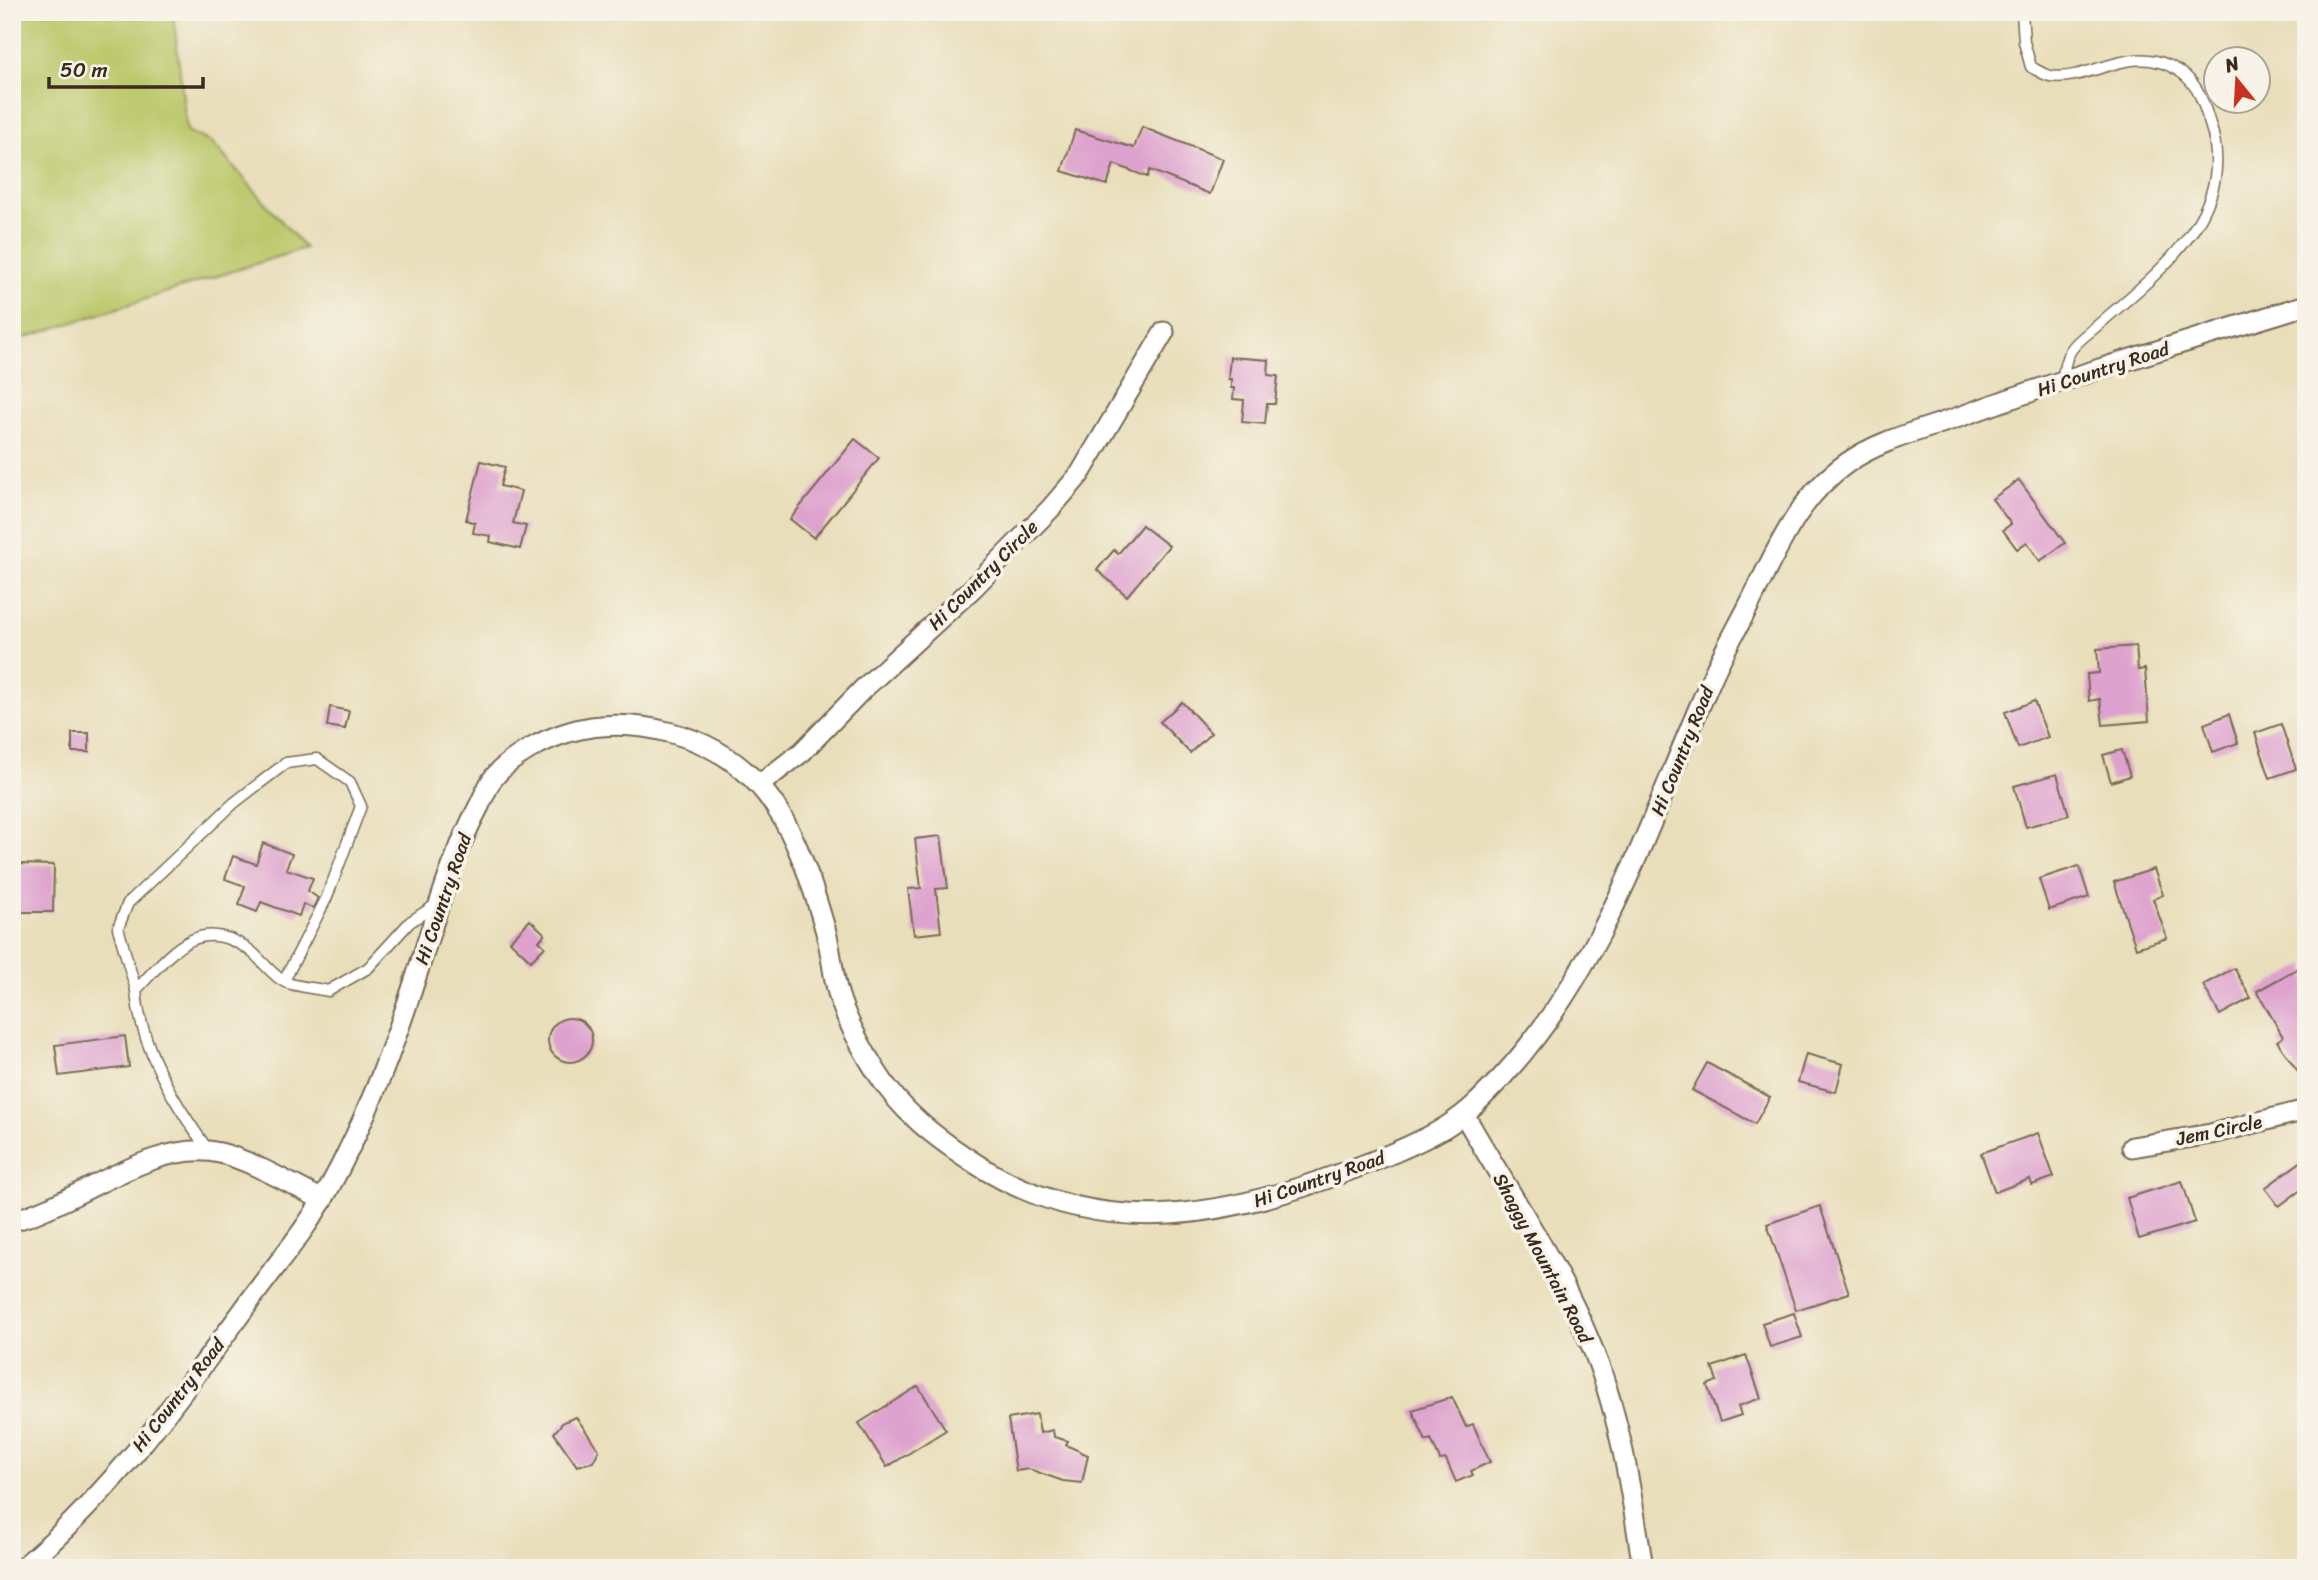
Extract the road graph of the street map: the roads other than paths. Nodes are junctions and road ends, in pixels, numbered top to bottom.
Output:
1 (2022, 12) edge
2 (2306, 305) edge
3 (1164, 331) dead end
4 (2063, 382) junction
5 (760, 784) junction
6 (437, 903) junction
7 (284, 981) junction
8 (136, 990) junction
9 (2306, 1110) edge
10 (1465, 1116) junction
11 (2132, 1147) dead end
12 (209, 1151) junction
13 (324, 1200) junction
14 (12, 1221) edge
15 (22, 1568) edge
16 (1643, 1568) edge

1 - 4 lane
2 - 4 street, Hi Country Road
3 - 5 street, Hi Country Circle
4 - 10 street, Hi Country Road
5 - 6 street, Hi Country Road
5 - 10 street, Hi Country Road
6 - 7 lane
6 - 13 street, Hi Country Road
7 - 8 lane
7 - 8 lane
8 - 12 lane
9 - 11 street, Jem Circle
10 - 16 street, Shaggy Mountain Road
12 - 13 street
12 - 14 street
13 - 15 street, Hi Country Road

